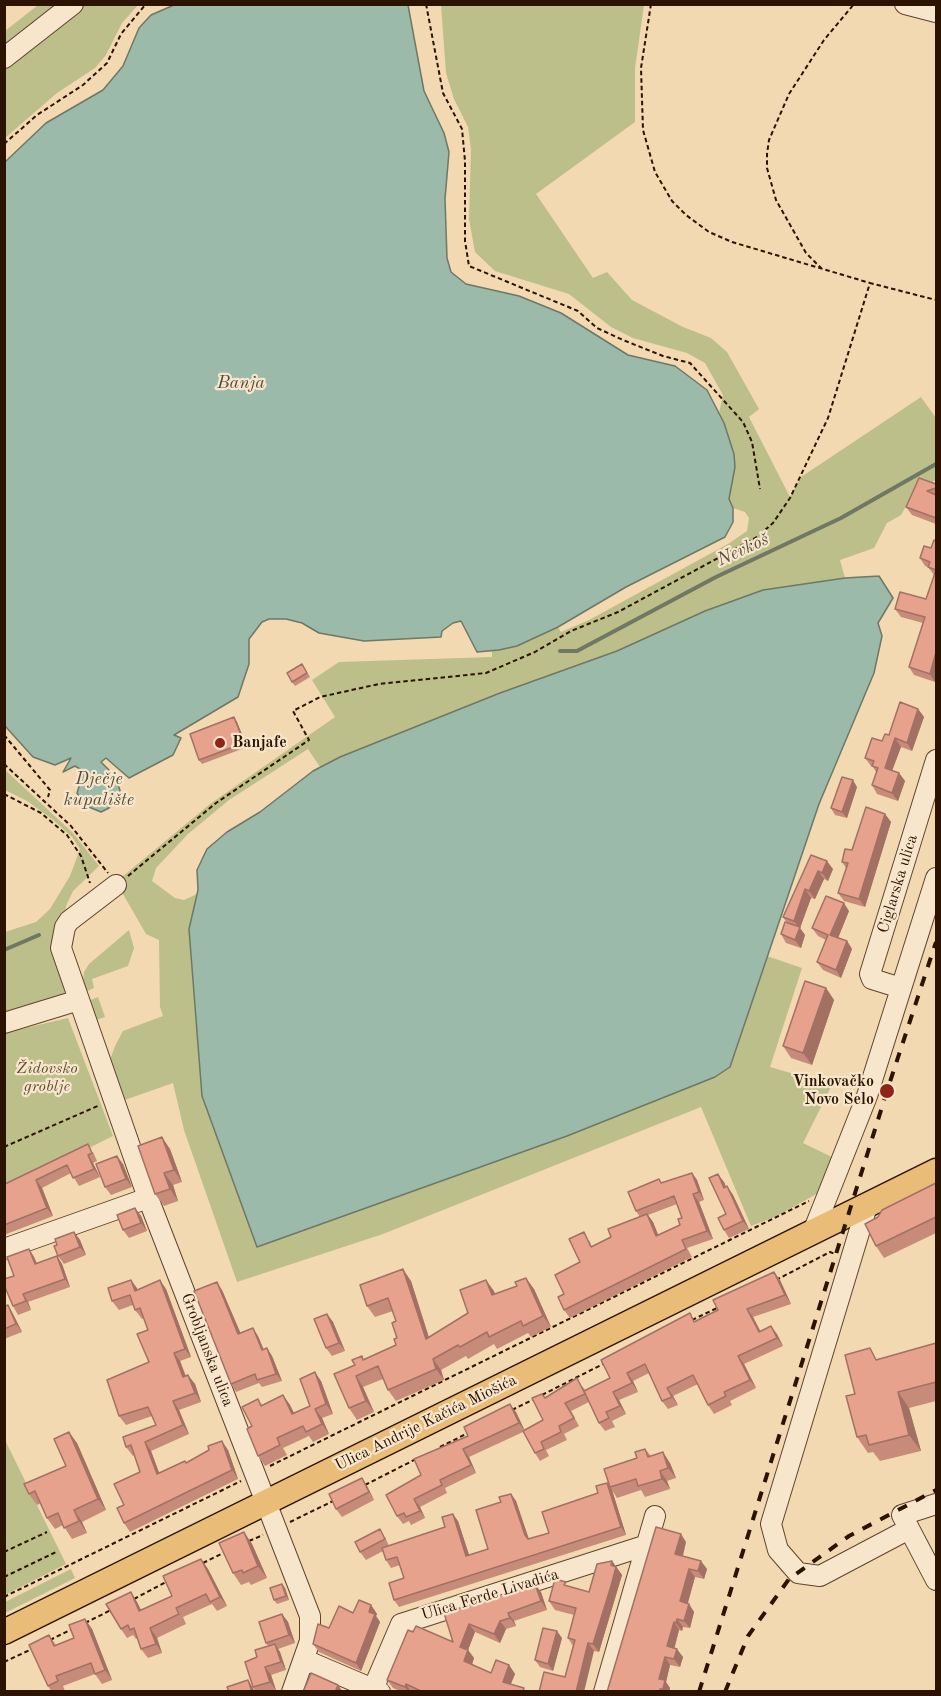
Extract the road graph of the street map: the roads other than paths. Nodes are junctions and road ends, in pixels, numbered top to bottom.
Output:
1 (73, 4) edge
2 (905, 4) edge
3 (936, 12) edge
4 (4, 58) edge
5 (936, 760) edge
6 (936, 878) edge
7 (116, 885) road end
8 (901, 988) junction
9 (79, 1000) junction
10 (4, 1023) edge
11 (936, 1171) edge
12 (148, 1198) junction
13 (857, 1210) junction
14 (813, 1232) junction
15 (4, 1249) edge
16 (266, 1502) junction
17 (936, 1504) edge
18 (655, 1516) dead end
19 (909, 1529) junction
20 (647, 1545) junction
21 (936, 1580) edge
22 (4, 1632) edge
23 (305, 1660) junction
24 (376, 1690) edge
25 (292, 1692) edge
26 (604, 1692) edge

1 - 4 street
2 - 3 street
5 - 8 street, Ciglarska ulica
6 - 8 street, Ciglarska ulica
7 - 9 street, Grobljanska ulica
8 - 14 street, Ciglarska ulica
9 - 10 street
9 - 12 street, Grobljanska ulica
11 - 13 main road, Ulica Andrije Kačića Miošića
12 - 15 street
12 - 16 street, Grobljanska ulica
13 - 14 main road, Ulica Andrije Kačića Miošića
13 - 19 street
14 - 16 main road, Ulica Andrije Kačića Miošića
16 - 22 main road, Ulica Andrije Kačića Miošića
16 - 23 street, Grobljanska ulica
17 - 19 street
18 - 20 street
19 - 21 street
20 - 24 street, Ulica Ferde Livadića
20 - 26 street
23 - 24 street
23 - 25 street, Grobljanska ulica

